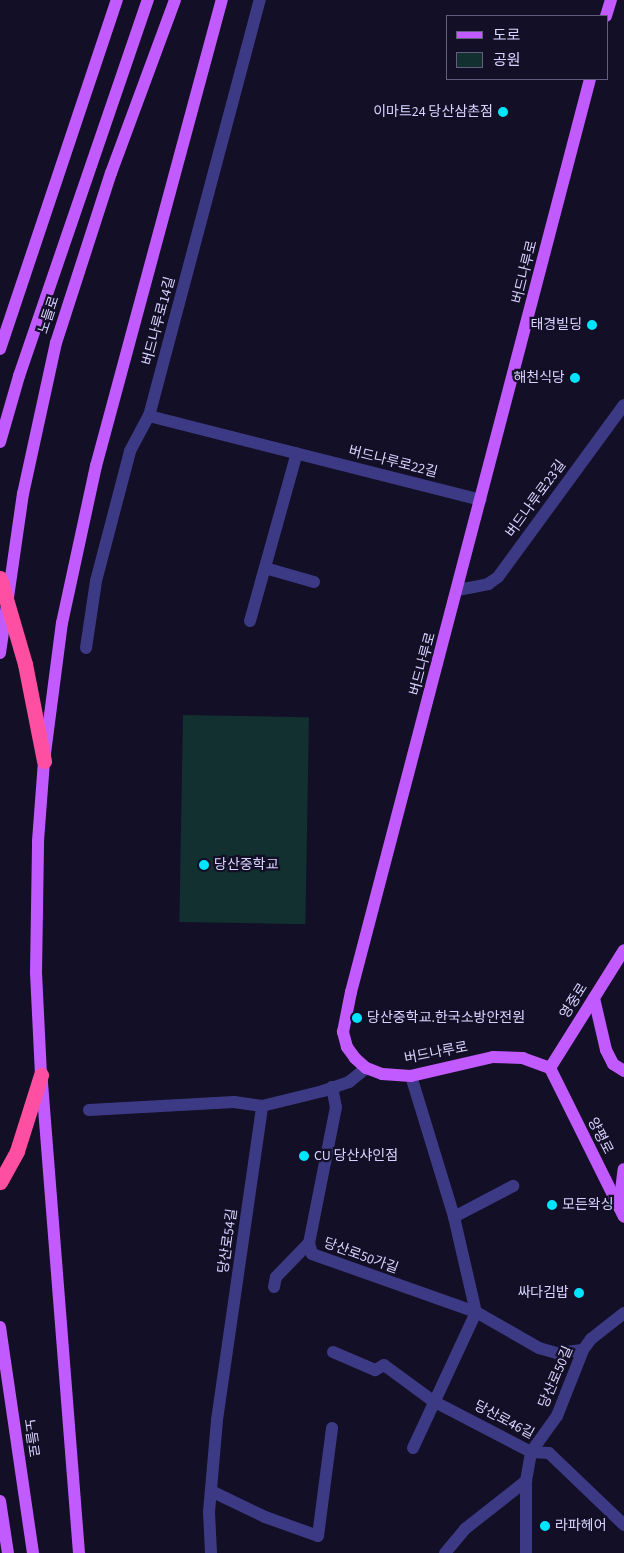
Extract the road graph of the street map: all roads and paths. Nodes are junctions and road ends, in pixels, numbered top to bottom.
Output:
1 (117, 0) edge
2 (148, 0) edge
3 (175, 0) edge
4 (222, 0) edge
5 (260, 0) edge
6 (611, 0) edge
7 (606, 15) edge
8 (590, 80) edge
9 (0, 349) edge
10 (624, 405) edge
11 (149, 416) junction
12 (0, 442) edge
13 (297, 453) junction
14 (481, 500) junction
15 (265, 568) junction
16 (0, 578) edge
17 (314, 582) dead end
18 (458, 590) junction
19 (250, 621) dead end
20 (86, 648) dead end
21 (0, 653) edge
22 (44, 761) junction
23 (624, 950) edge
24 (594, 998) junction
25 (366, 1068) junction
26 (550, 1068) junction
27 (624, 1071) edge
28 (41, 1075) junction
29 (411, 1076) junction
30 (332, 1087) junction
31 (262, 1106) junction
32 (90, 1110) dead end
33 (624, 1169) edge
34 (0, 1182) edge
35 (513, 1186) dead end
36 (621, 1212) edge
37 (454, 1217) junction
38 (309, 1243) junction
39 (274, 1287) dead end
40 (476, 1312) junction
41 (624, 1313) edge
42 (0, 1327) edge
43 (583, 1350) junction
44 (333, 1352) dead end
45 (433, 1401) junction
46 (332, 1428) dead end
47 (413, 1448) dead end
48 (531, 1452) junction
49 (526, 1481) junction
50 (211, 1491) junction
51 (0, 1501) edge
52 (624, 1525) edge
53 (8, 1553) edge
54 (33, 1553) edge
55 (78, 1553) edge
56 (211, 1553) edge
57 (445, 1553) edge
58 (526, 1553) edge

1 - 9 main road
2 - 12 main road, 노들로
3 - 21 main road, 노들로
4 - 22 main road
5 - 11 street, 버드나루로14길
6 - 7 main road
8 - 14 main road, 버드나루로
10 - 18 street, 버드나루로23길
11 - 13 street, 버드나루로22길
11 - 20 street, 버드나루로14길
13 - 14 street, 버드나루로22길
13 - 15 street
14 - 18 main road, 버드나루로
15 - 17 street
15 - 19 street
16 - 22 highway, bridge
18 - 25 main road, 버드나루로
22 - 28 main road
23 - 24 main road, 영중로
24 - 26 main road, 영중로
24 - 27 main road
25 - 29 main road, 버드나루로
25 - 30 street
26 - 29 main road, 버드나루로
26 - 36 main road, 양평로
28 - 34 highway
28 - 55 main road
29 - 37 street
30 - 31 street
30 - 38 street, 당산로50가길
31 - 32 street
31 - 50 street, 당산로54길
33 - 36 main road
35 - 37 street
37 - 40 street
38 - 39 street
38 - 40 street, 당산로50가길
40 - 43 street, 당산로50가길
40 - 45 street
41 - 43 street, 당산로50길
42 - 54 main road, 노들로
43 - 48 street, 당산로50길
44 - 45 street, 당산로46길
45 - 47 street
45 - 48 street, 당산로46길
46 - 50 street
48 - 49 street, 당산로50길
48 - 52 street, 당산로46길
49 - 57 street
49 - 58 street, 당산로50길
50 - 56 street, 당산로54길
51 - 53 main road

